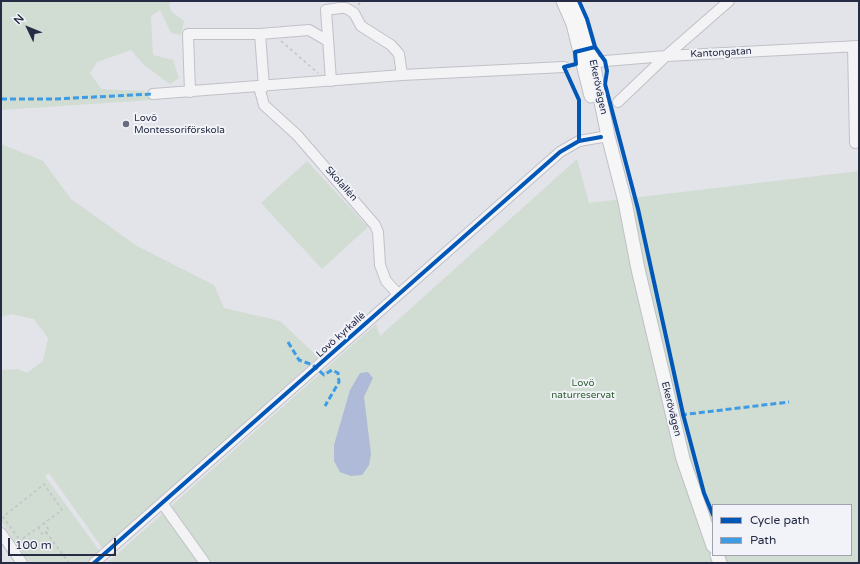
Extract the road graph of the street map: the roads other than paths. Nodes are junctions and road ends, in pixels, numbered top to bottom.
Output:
1 (563, 1) edge
2 (572, 1) edge
3 (729, 1) edge
4 (260, 34) junction
5 (328, 41) junction
6 (856, 46) edge
7 (666, 56) junction
8 (588, 64) junction
9 (564, 67) dead end
10 (402, 75) junction
11 (329, 81) junction
12 (262, 87) junction
13 (190, 92) junction
14 (153, 94) dead end
15 (618, 102) dead end
16 (604, 136) junction
17 (855, 143) dead end
18 (398, 294) junction
19 (162, 503) junction
20 (1, 533) edge
21 (712, 543) edge
22 (206, 562) edge
23 (22, 563) edge
24 (94, 563) edge

1 - 8 main road, Ekerövägen
2 - 8 main road, Ekerövägen
3 - 7 street
4 - 5 street
4 - 12 street, Skolallén
4 - 13 street
5 - 10 street
5 - 11 street
6 - 7 street, Kantongatan
6 - 17 street
7 - 8 street, Kantongatan
7 - 15 street
8 - 16 main road, Ekerövägen
9 - 10 street
10 - 11 street
11 - 12 street
12 - 13 street
12 - 18 street, Skolallén
13 - 14 street
16 - 18 street, Lovö kyrkallé
16 - 21 main road, Ekerövägen
18 - 19 street, Lovö kyrkallé
19 - 22 street
19 - 24 street, Lovö kyrkallé
20 - 23 street

